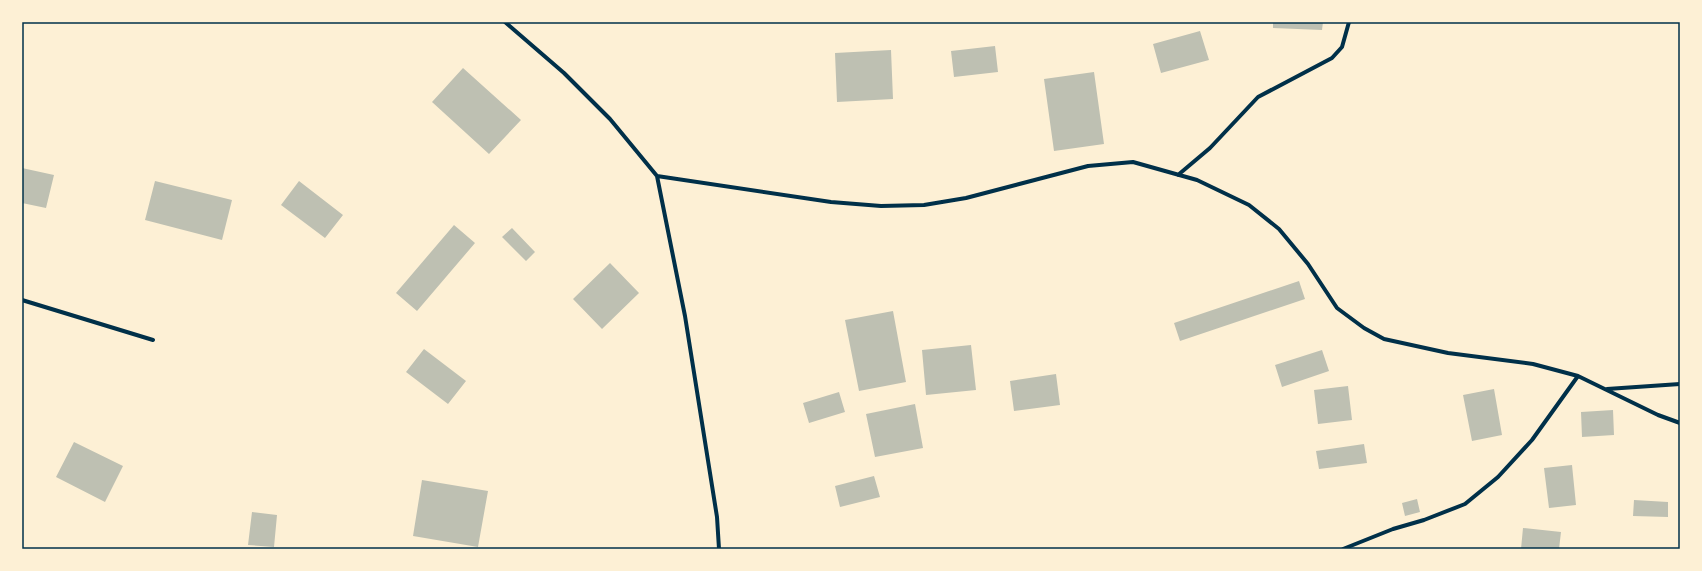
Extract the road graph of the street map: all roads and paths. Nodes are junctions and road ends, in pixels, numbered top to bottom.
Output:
1 (505, 22) edge
2 (1350, 22) edge
3 (1178, 175) junction
4 (657, 176) junction
5 (22, 300) edge
6 (153, 340) dead end
7 (1578, 376) junction
8 (1680, 384) edge
9 (1607, 390) junction
10 (1680, 422) edge
11 (719, 549) edge
12 (1343, 549) edge

1 - 4 street
2 - 3 street
3 - 4 street
3 - 7 street
4 - 11 street
5 - 6 street
7 - 9 street
7 - 12 street
8 - 9 street
9 - 10 street

